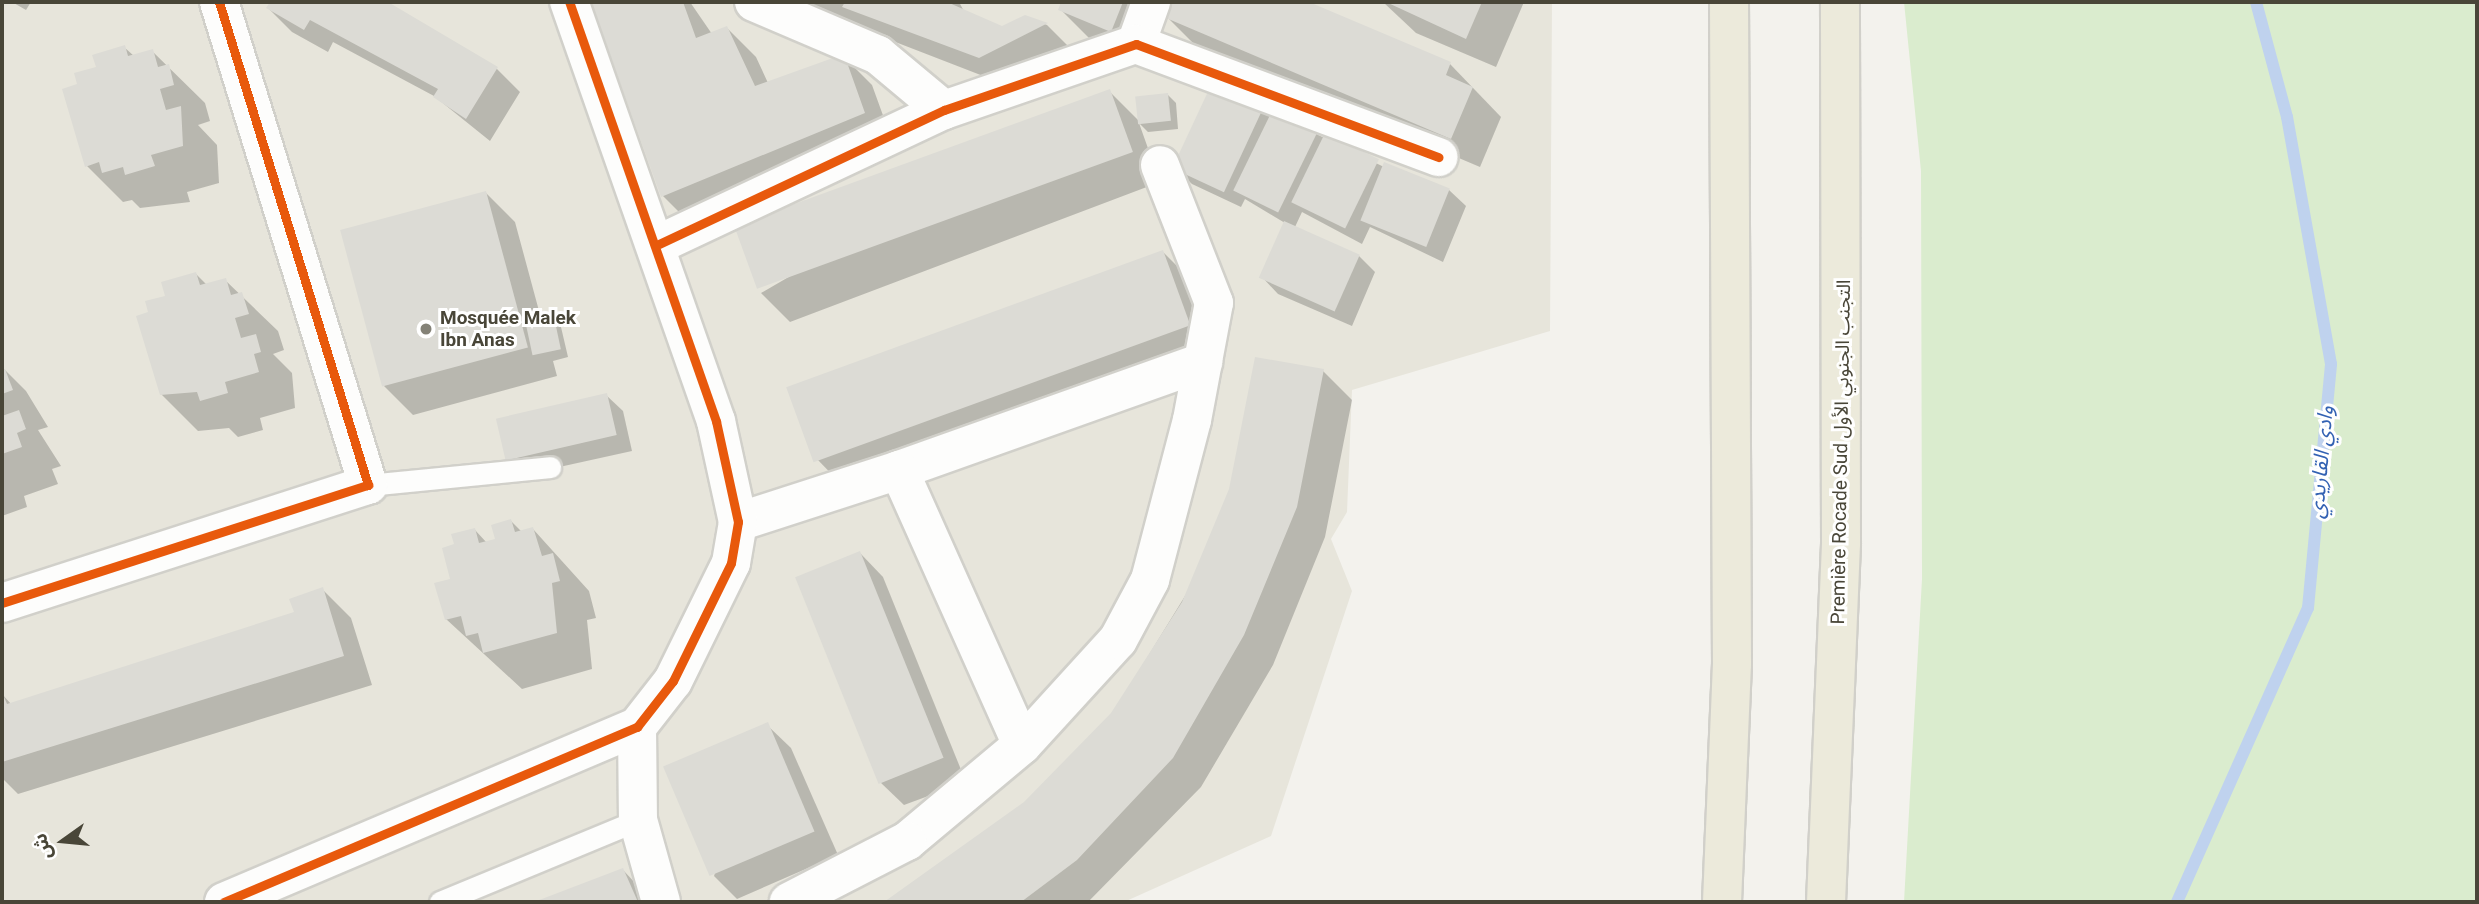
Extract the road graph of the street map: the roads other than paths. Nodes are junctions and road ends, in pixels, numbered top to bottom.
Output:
1 (219, 2) edge
2 (569, 2) edge
3 (754, 2) edge
4 (1151, 2) edge
5 (1730, 2) edge
6 (1840, 2) edge
7 (1136, 44) junction
8 (944, 110) junction
9 (1439, 157) dead end
10 (1160, 165) dead end
11 (659, 244) junction
12 (1203, 362) junction
13 (550, 467) dead end
14 (899, 470) junction
15 (368, 485) junction
16 (738, 522) junction
17 (2, 603) edge
18 (637, 727) junction
19 (1022, 745) junction
20 (638, 820) junction
21 (224, 902) edge
22 (440, 902) edge
23 (661, 902) edge
24 (789, 902) edge
25 (1722, 902) edge
26 (1826, 902) edge

1 - 15 street
2 - 11 street
3 - 8 street
4 - 7 street
5 - 25 highway
6 - 26 highway, Première Rocade Sud التجنب الجنوبي الأول
7 - 8 street
7 - 9 street
8 - 11 street
10 - 12 street
11 - 16 street
12 - 14 street
12 - 19 street
13 - 15 lane
14 - 16 street
14 - 19 street
15 - 17 street
16 - 18 street
18 - 20 street
18 - 21 street
19 - 24 street
20 - 22 lane
20 - 23 street

